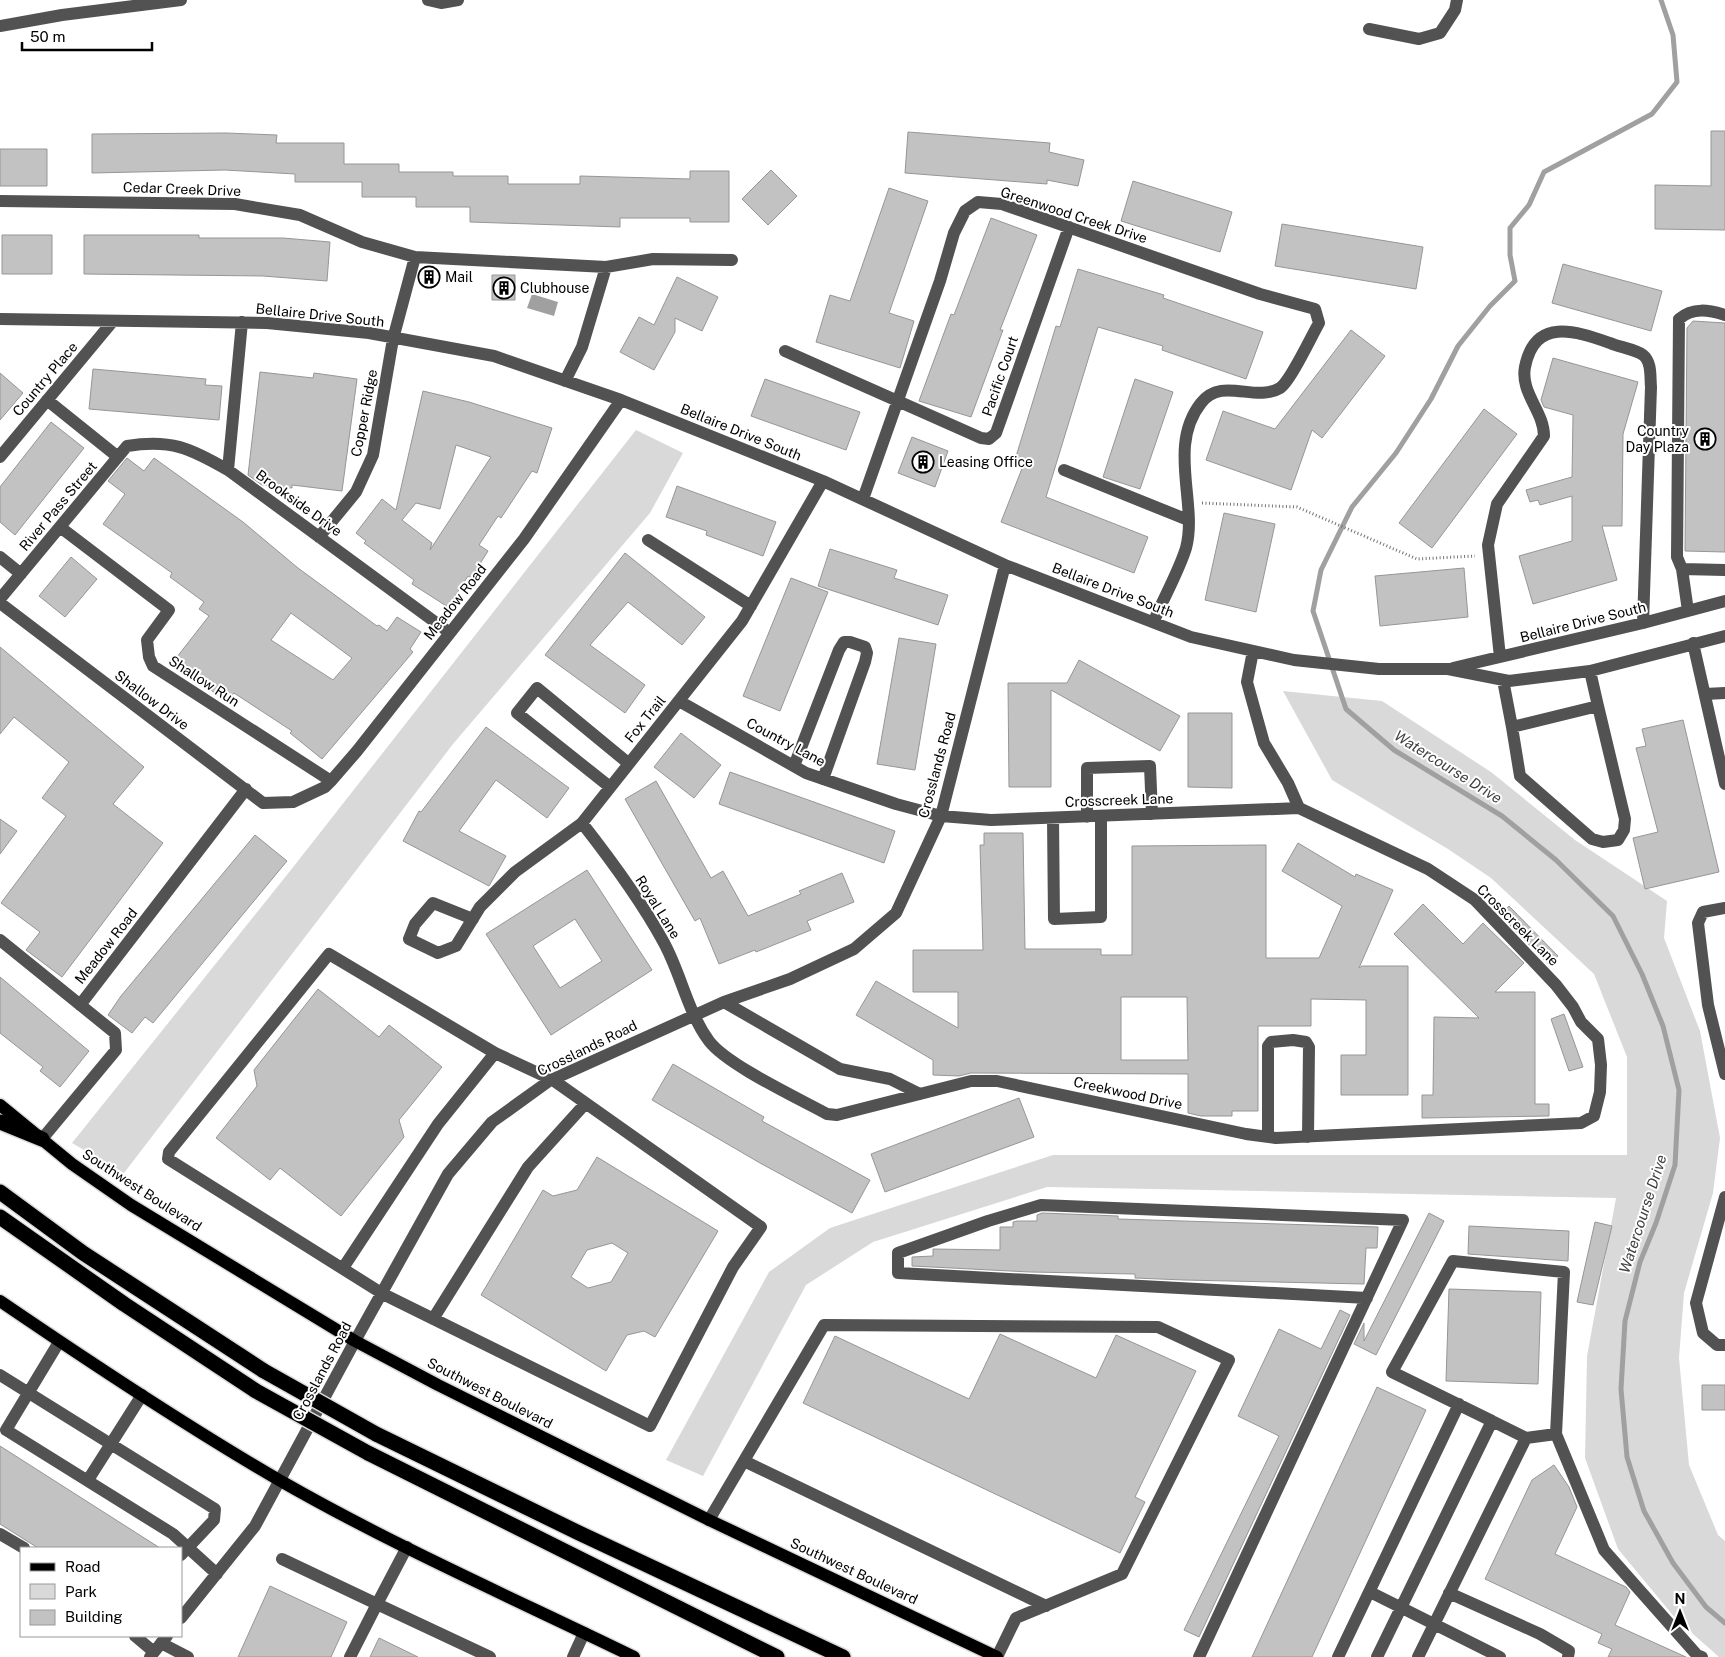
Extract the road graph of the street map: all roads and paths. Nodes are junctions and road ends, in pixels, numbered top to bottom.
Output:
1 (181, 0) edge
2 (428, 0) edge
3 (458, 0) edge
4 (1457, 0) edge
5 (0, 26) edge
6 (1369, 28) dead end
7 (0, 201) edge
8 (1068, 227) junction
9 (415, 257) junction
10 (732, 260) dead end
11 (606, 267) junction
12 (1725, 315) edge
13 (0, 319) edge
14 (113, 321) junction
15 (242, 322) junction
16 (393, 339) junction
17 (785, 351) dead end
18 (565, 380) junction
19 (47, 400) junction
20 (621, 400) junction
21 (898, 400) junction
22 (0, 457) edge
23 (118, 458) junction
24 (228, 470) junction
25 (1064, 470) dead end
26 (823, 481) junction
27 (863, 499) junction
28 (1186, 502) junction
29 (1188, 520) junction
30 (60, 527) junction
31 (319, 537) junction
32 (648, 540) dead end
33 (1490, 555) junction
34 (0, 557) edge
35 (1005, 565) junction
36 (1682, 569) junction
37 (1725, 570) edge
38 (22, 574) junction
39 (0, 601) edge
40 (1725, 601) edge
41 (750, 606) junction
42 (1688, 611) junction
43 (1154, 621) junction
44 (1643, 623) junction
45 (450, 633) junction
46 (1725, 636) edge
47 (1694, 643) junction
48 (1253, 651) junction
49 (1500, 657) junction
50 (1448, 669) junction
51 (1590, 670) junction
52 (1503, 680) junction
53 (1725, 693) edge
54 (1705, 694) junction
55 (679, 701) junction
56 (1598, 706) junction
57 (1512, 727) junction
58 (628, 763) junction
59 (794, 766) junction
60 (823, 779) junction
61 (330, 781) junction
62 (1725, 784) edge
63 (610, 787) junction
64 (246, 789) junction
65 (293, 802) joint
66 (1299, 808) junction
67 (1152, 814) junction
68 (941, 816) junction
69 (1101, 816) junction
70 (1087, 817) junction
71 (1053, 818) junction
72 (582, 823) junction
73 (1725, 908) edge
74 (473, 919) junction
75 (0, 940) edge
76 (724, 1002) junction
77 (80, 1005) junction
78 (694, 1015) junction
79 (495, 1053) junction
80 (1725, 1074) edge
81 (553, 1080) junction
82 (920, 1094) junction
83 (585, 1104) junction
84 (0, 1105) edge
85 (1594, 1116) joint
86 (0, 1122) edge
87 (1268, 1137) junction
88 (1308, 1137) junction
89 (42, 1139) junction
90 (0, 1192) edge
91 (1725, 1197) edge
92 (0, 1217) edge
93 (343, 1268) junction
94 (383, 1294) junction
95 (1367, 1298) junction
96 (0, 1301) edge
97 (433, 1319) junction
98 (354, 1341) junction
99 (59, 1342) junction
100 (1725, 1345) edge
101 (0, 1374) edge
102 (29, 1392) junction
103 (142, 1396) junction
104 (1459, 1404) junction
105 (1492, 1421) junction
106 (1556, 1434) junction
107 (1526, 1438) junction
108 (111, 1443) junction
109 (744, 1461) junction
110 (88, 1480) junction
111 (280, 1481) junction
112 (710, 1520) junction
113 (0, 1534) edge
114 (22, 1547) edge
115 (181, 1547) edge
116 (407, 1547) junction
117 (184, 1551) edge
118 (282, 1559) dead end
119 (217, 1574) junction
120 (1370, 1592) junction
121 (1449, 1593) junction
122 (377, 1604) junction
123 (1046, 1606) junction
124 (1401, 1608) junction
125 (182, 1617) edge
126 (1433, 1624) junction
127 (584, 1633) junction
128 (137, 1637) edge
129 (158, 1647) edge
130 (1482, 1653) edge
131 (188, 1657) edge
132 (350, 1657) edge
133 (490, 1657) edge
134 (573, 1657) edge
135 (634, 1657) edge
136 (777, 1657) edge
137 (843, 1657) edge
138 (997, 1657) edge
139 (1198, 1657) edge
140 (1338, 1657) edge
141 (1377, 1657) edge
142 (1418, 1657) edge
143 (1500, 1657) edge
144 (1568, 1657) edge
145 (1702, 1657) edge

1 - 5 street
2 - 3 street
4 - 6 street
7 - 9 street, Cedar Creek Drive
8 - 21 street, Greenwood Creek Drive
8 - 21 street, Pacific Court
8 - 28 street, Greenwood Creek Drive
9 - 11 street, Cedar Creek Drive
9 - 16 street
10 - 11 street, Cedar Creek Drive
11 - 18 street
12 - 36 street
13 - 14 street, Bellaire Drive South
14 - 15 street, Bellaire Drive South
14 - 19 street, Country Place
15 - 16 street, Bellaire Drive South
15 - 24 street
16 - 18 street, Bellaire Drive South
16 - 31 street, Copper Ridge
17 - 21 street
18 - 20 street, Bellaire Drive South
19 - 22 street, Country Place
19 - 23 street
20 - 26 street, Bellaire Drive South
20 - 45 street, Meadow Road
21 - 27 street, Greenwood Creek Drive
23 - 24 street, Brookside Drive
23 - 30 street, River Pass Street
24 - 31 street, Brookside Drive
25 - 29 street
26 - 27 street, Bellaire Drive South
26 - 41 street, Fox Trail
27 - 35 street, Bellaire Drive South
28 - 29 street
28 - 33 path
29 - 43 street
30 - 38 street, River Pass Street
30 - 61 street, Shallow Run
31 - 45 street, Brookside Drive
32 - 41 street
33 - 44 street
33 - 49 street
34 - 38 street, River Pass Street
35 - 43 street, Bellaire Drive South
35 - 68 street, Crosslands Road
36 - 37 street
36 - 42 street
38 - 39 street, River Pass Street
39 - 64 street, Shallow Drive
40 - 42 street, Bellaire Drive South
41 - 55 street, Fox Trail
42 - 44 street, Bellaire Drive South
43 - 48 street, Bellaire Drive South
44 - 49 street, Bellaire Drive South
45 - 61 street, Meadow Road
46 - 47 street, Bellaire Drive South
47 - 51 street, Bellaire Drive South
47 - 54 street
48 - 50 street, Bellaire Drive South
48 - 66 street
49 - 50 street, Bellaire Drive South
50 - 52 street, Bellaire Drive South
51 - 52 street, Bellaire Drive South
51 - 56 street
52 - 57 street
53 - 54 street
54 - 62 street
55 - 58 street, Fox Trail
55 - 59 street, Country Lane
56 - 57 street
56 - 57 street
58 - 63 street, Fox Trail
58 - 63 street
59 - 60 street, Country Lane
59 - 60 street
60 - 68 street, Country Lane
61 - 65 street, Meadow Road
63 - 72 street, Fox Trail
64 - 65 street, Shallow Drive
64 - 77 street, Meadow Road
66 - 67 street, Crosscreek Lane
66 - 85 street, Crosscreek Lane
67 - 69 street, Crosscreek Lane
67 - 70 street
68 - 71 street, Crosscreek Lane
68 - 76 street, Crosslands Road
69 - 70 street, Crosscreek Lane
69 - 71 street
70 - 71 street, Crosscreek Lane
72 - 74 street, Fox Trail
72 - 78 street, Royal Lane
73 - 80 street
74 - 74 street, Fox Trail
75 - 77 street
76 - 78 street, Crosslands Road
76 - 82 street
77 - 89 street, Meadow Road
78 - 81 street, Crosslands Road
78 - 82 street, Creekwood Drive
79 - 81 street
79 - 93 street
79 - 93 street
81 - 83 street
81 - 94 street, Crosslands Road
82 - 87 street, Creekwood Drive
83 - 97 street
83 - 97 street
84 - 89 main road, Southwest Boulevard
85 - 88 street, Creekwood Drive
86 - 89 highway
87 - 88 street, Creekwood Drive
87 - 88 street
89 - 98 main road, Southwest Boulevard
90 - 137 highway, bridge
91 - 100 street
92 - 136 highway, bridge
93 - 94 street
94 - 97 street
94 - 98 street, Crosslands Road
95 - 95 street
95 - 139 street
96 - 99 main road
98 - 111 street, Crosslands Road
98 - 112 main road, Southwest Boulevard
99 - 102 street
99 - 103 main road
101 - 102 street
102 - 108 street
102 - 110 street
103 - 108 street
103 - 111 main road
104 - 105 street
104 - 106 street
104 - 120 street
105 - 107 street
105 - 124 street
106 - 107 street
106 - 145 street
107 - 121 street
108 - 110 street
108 - 117 street
109 - 112 street
109 - 123 street
109 - 123 street
110 - 115 street
111 - 116 main road
111 - 119 street, Crosslands Road
112 - 138 main road, Southwest Boulevard
113 - 114 street
116 - 122 street
116 - 127 main road
117 - 119 street
118 - 122 street
119 - 125 street, Crosslands Road
120 - 124 street
120 - 140 street
121 - 126 street
121 - 144 street
122 - 132 street
122 - 133 street
123 - 138 street
124 - 126 street
124 - 141 street
126 - 130 street
126 - 142 street
127 - 134 street
127 - 135 main road
128 - 129 street
129 - 131 street
130 - 143 street

